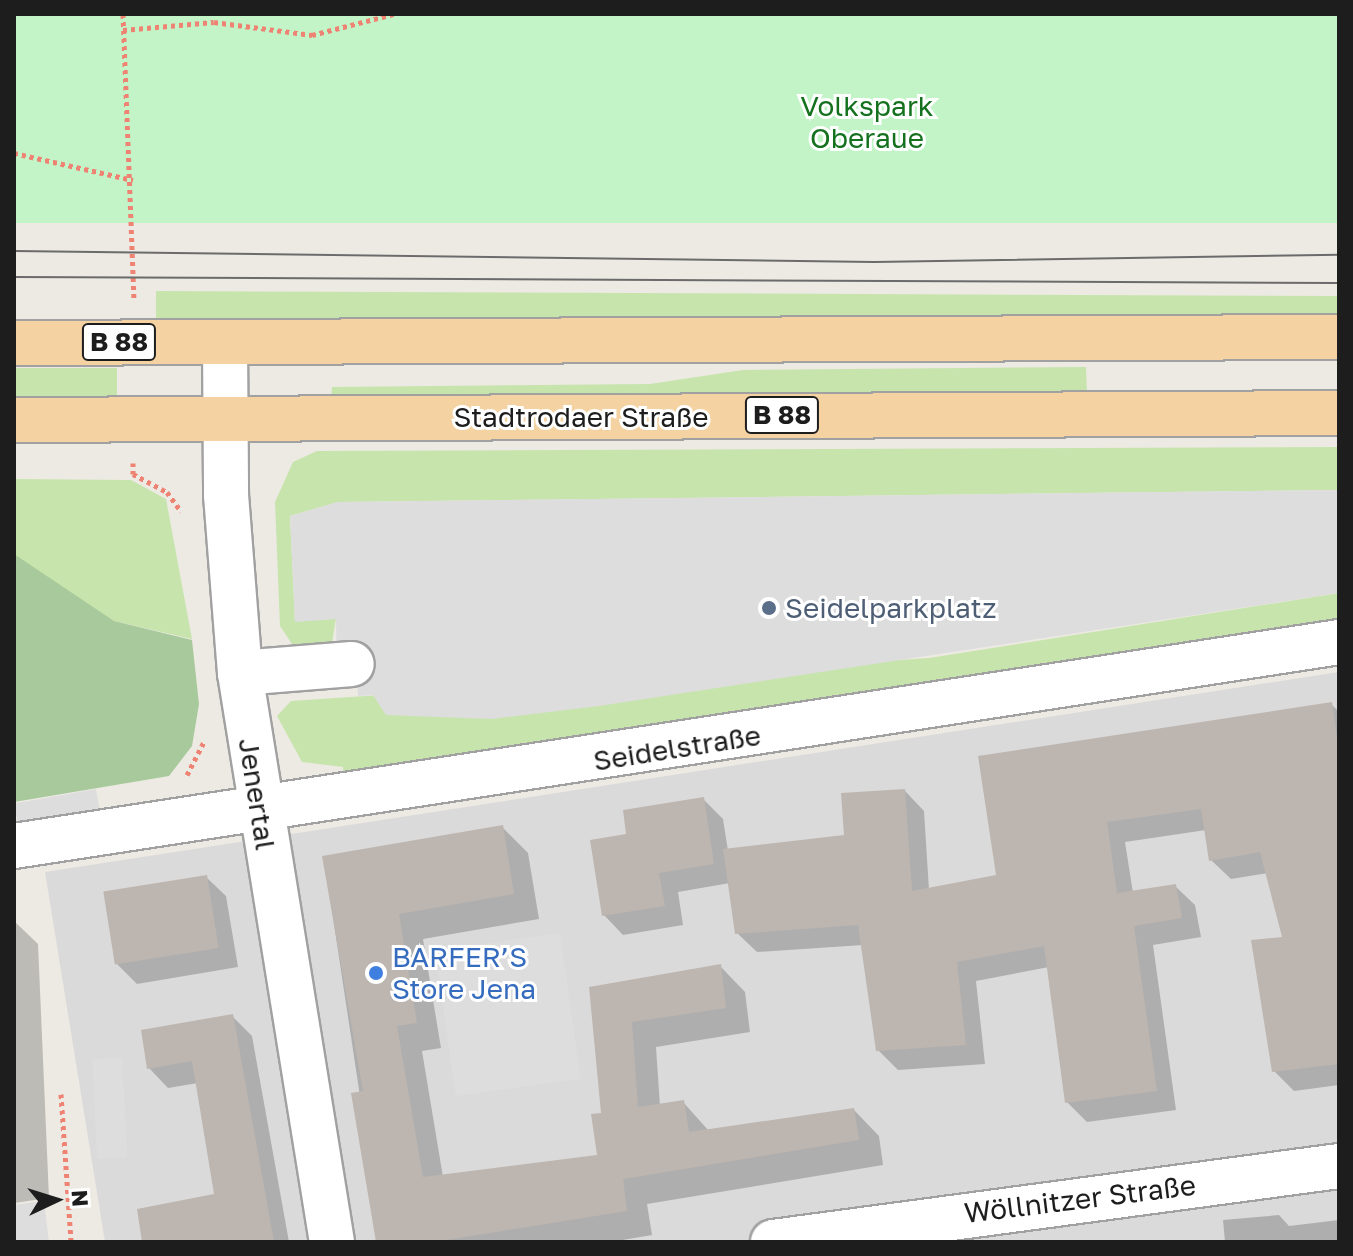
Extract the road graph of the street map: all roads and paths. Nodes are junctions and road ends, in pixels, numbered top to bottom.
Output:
1 (123, 14) edge
2 (394, 14) edge
3 (123, 30) junction
4 (14, 153) edge
5 (133, 180) junction
6 (133, 194) dead end
7 (1339, 337) edge
8 (225, 342) junction
9 (14, 343) edge
10 (1339, 413) edge
11 (14, 420) edge
12 (224, 420) junction
13 (1339, 642) edge
14 (352, 664) dead end
15 (240, 673) junction
16 (207, 726) dead end
17 (178, 784) dead end
18 (258, 808) junction
19 (14, 846) edge
20 (61, 1094) dead end
21 (1339, 1166) edge
22 (71, 1242) edge
23 (332, 1242) edge
24 (773, 1242) edge

1 - 3 path
2 - 3 path
3 - 5 path
4 - 5 path
5 - 6 path
7 - 8 main road, B 88
8 - 9 main road, B 88
8 - 12 street, Jenertal
10 - 12 main road, Stadtrodaer Straße / B 88
11 - 12 main road, Stadtrodaer Straße / B 88
12 - 15 street, Jenertal
13 - 18 street, Seidelstraße
14 - 15 street
15 - 18 street, Jenertal
16 - 17 path
18 - 19 street, Seidelstraße
18 - 23 street, Jenertal
20 - 22 path
21 - 24 street, Wöllnitzer Straße

